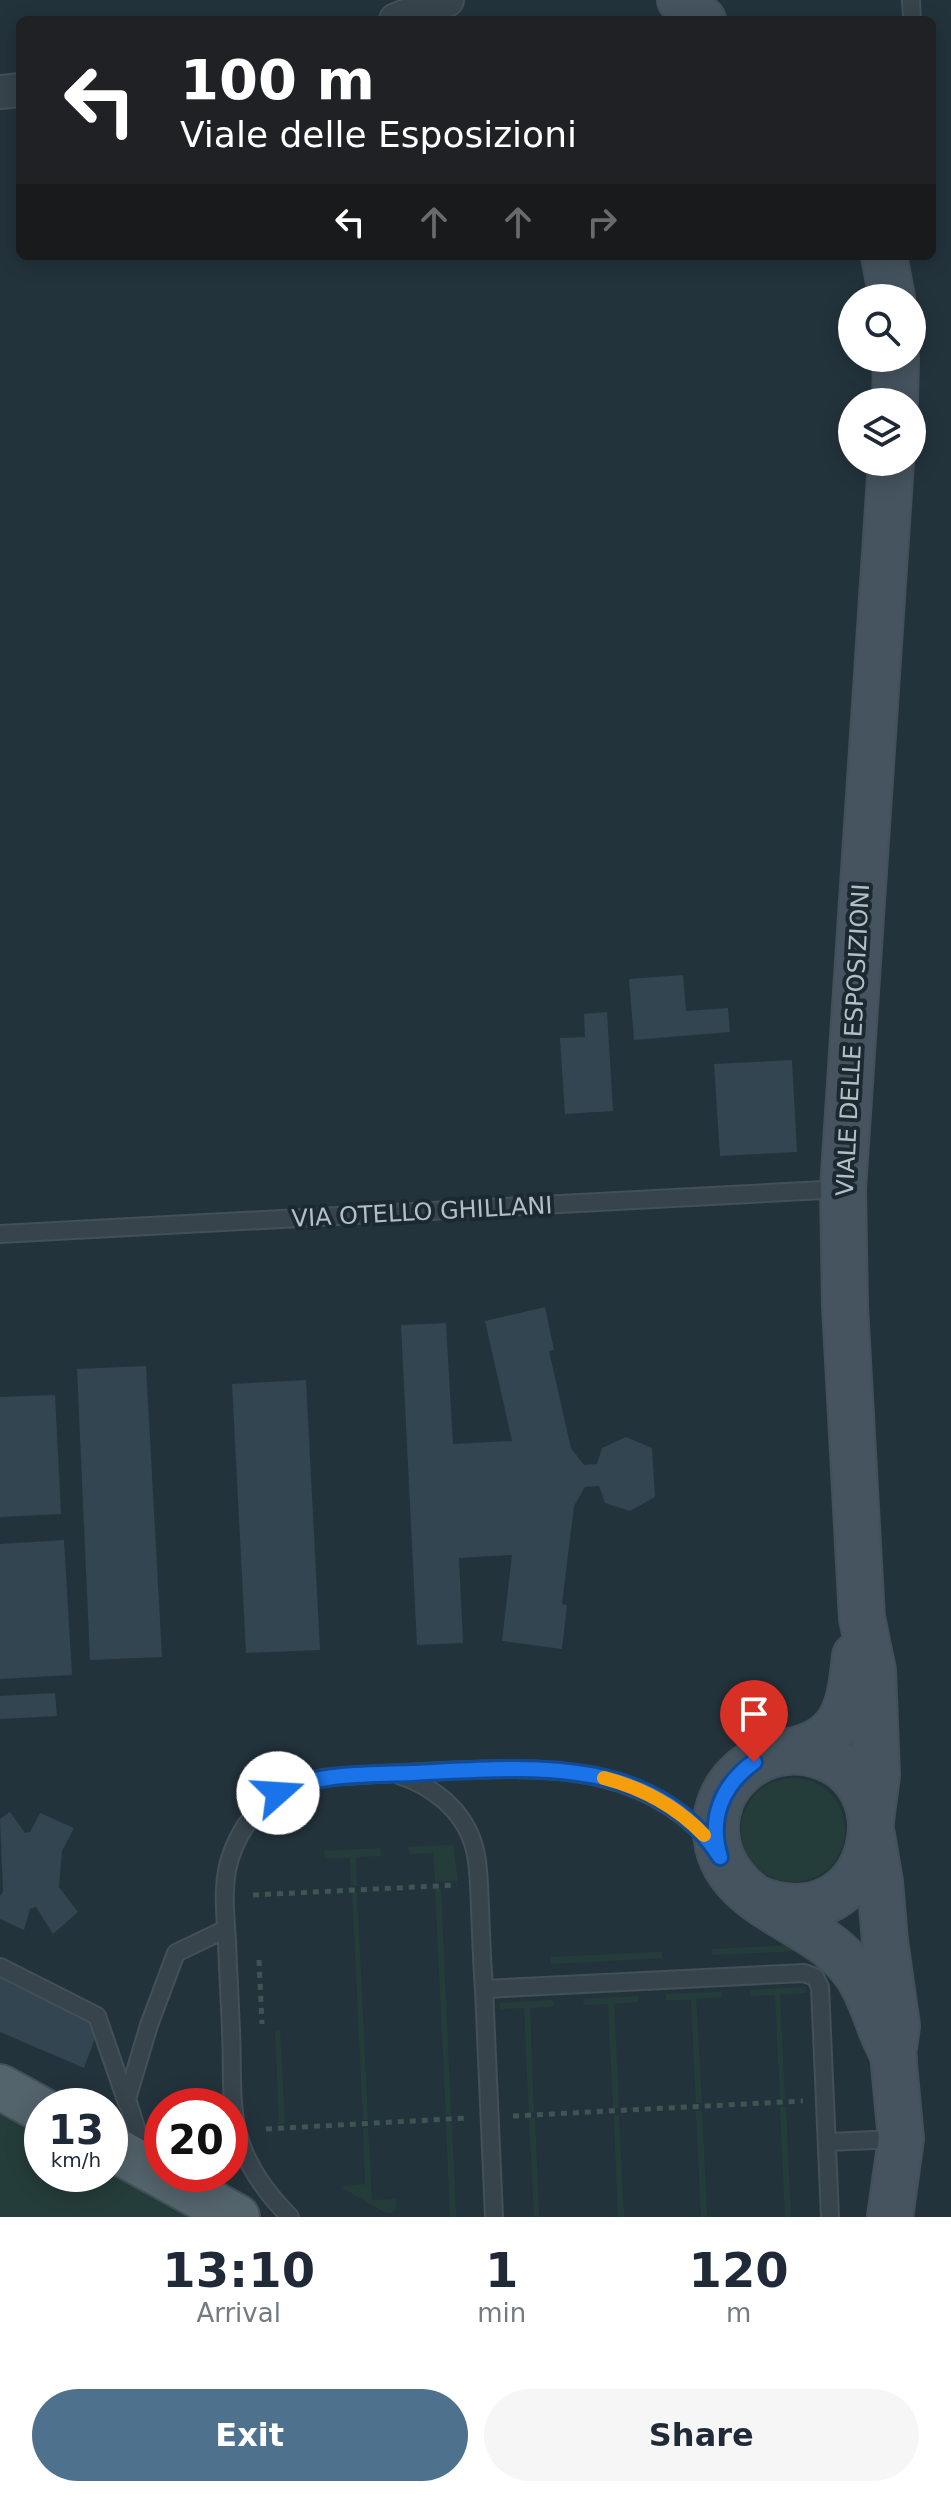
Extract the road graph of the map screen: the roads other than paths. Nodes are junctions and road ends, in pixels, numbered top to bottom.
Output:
1 (447, 0) edge
2 (406, 16) edge
3 (885, 260) edge
4 (889, 284) edge
5 (890, 476) edge
6 (843, 1189) junction
7 (0, 1234) edge
8 (862, 1618) junction
9 (791, 1751) junction
10 (384, 1774) junction
11 (871, 1827) junction
12 (720, 1857) junction
13 (758, 1899) junction
14 (226, 1929) junction
15 (0, 1967) edge
16 (484, 1989) junction
17 (894, 2059) junction
18 (0, 2087) edge
19 (24, 2100) edge
20 (901, 2139) junction
21 (827, 2142) junction
22 (144, 2153) edge
23 (144, 2154) edge
24 (191, 2192) edge
25 (237, 2217) edge
26 (290, 2217) edge
27 (494, 2217) edge
28 (830, 2217) edge
29 (890, 2217) edge

1 - 2 street
3 - 4 street
5 - 6 street, VIALE DELLE ESPOSIZIONI
6 - 7 lane, VIA OTELLO GHILLANI
6 - 8 street, VIALE DELLE ESPOSIZIONI
8 - 9 street, VIALE DELLE ESPOSIZIONI
8 - 11 street, VIALE DELLE ESPOSIZIONI
9 - 11 street, VIALE DELLE ESPOSIZIONI
9 - 12 street, VIALE DELLE ESPOSIZIONI
10 - 12 lane
10 - 14 lane
10 - 16 lane
11 - 13 street, VIALE DELLE ESPOSIZIONI
11 - 17 street, VIALE DELLE ESPOSIZIONI
12 - 13 street, VIALE DELLE ESPOSIZIONI
13 - 17 street, VIALE DELLE ESPOSIZIONI
14 - 22 lane
14 - 26 lane
15 - 23 lane
16 - 21 lane
16 - 27 lane
17 - 20 street, VIALE DELLE ESPOSIZIONI
18 - 19 main road
20 - 21 lane
20 - 29 street, VIALE DELLE ESPOSIZIONI
21 - 28 lane
24 - 25 main road

